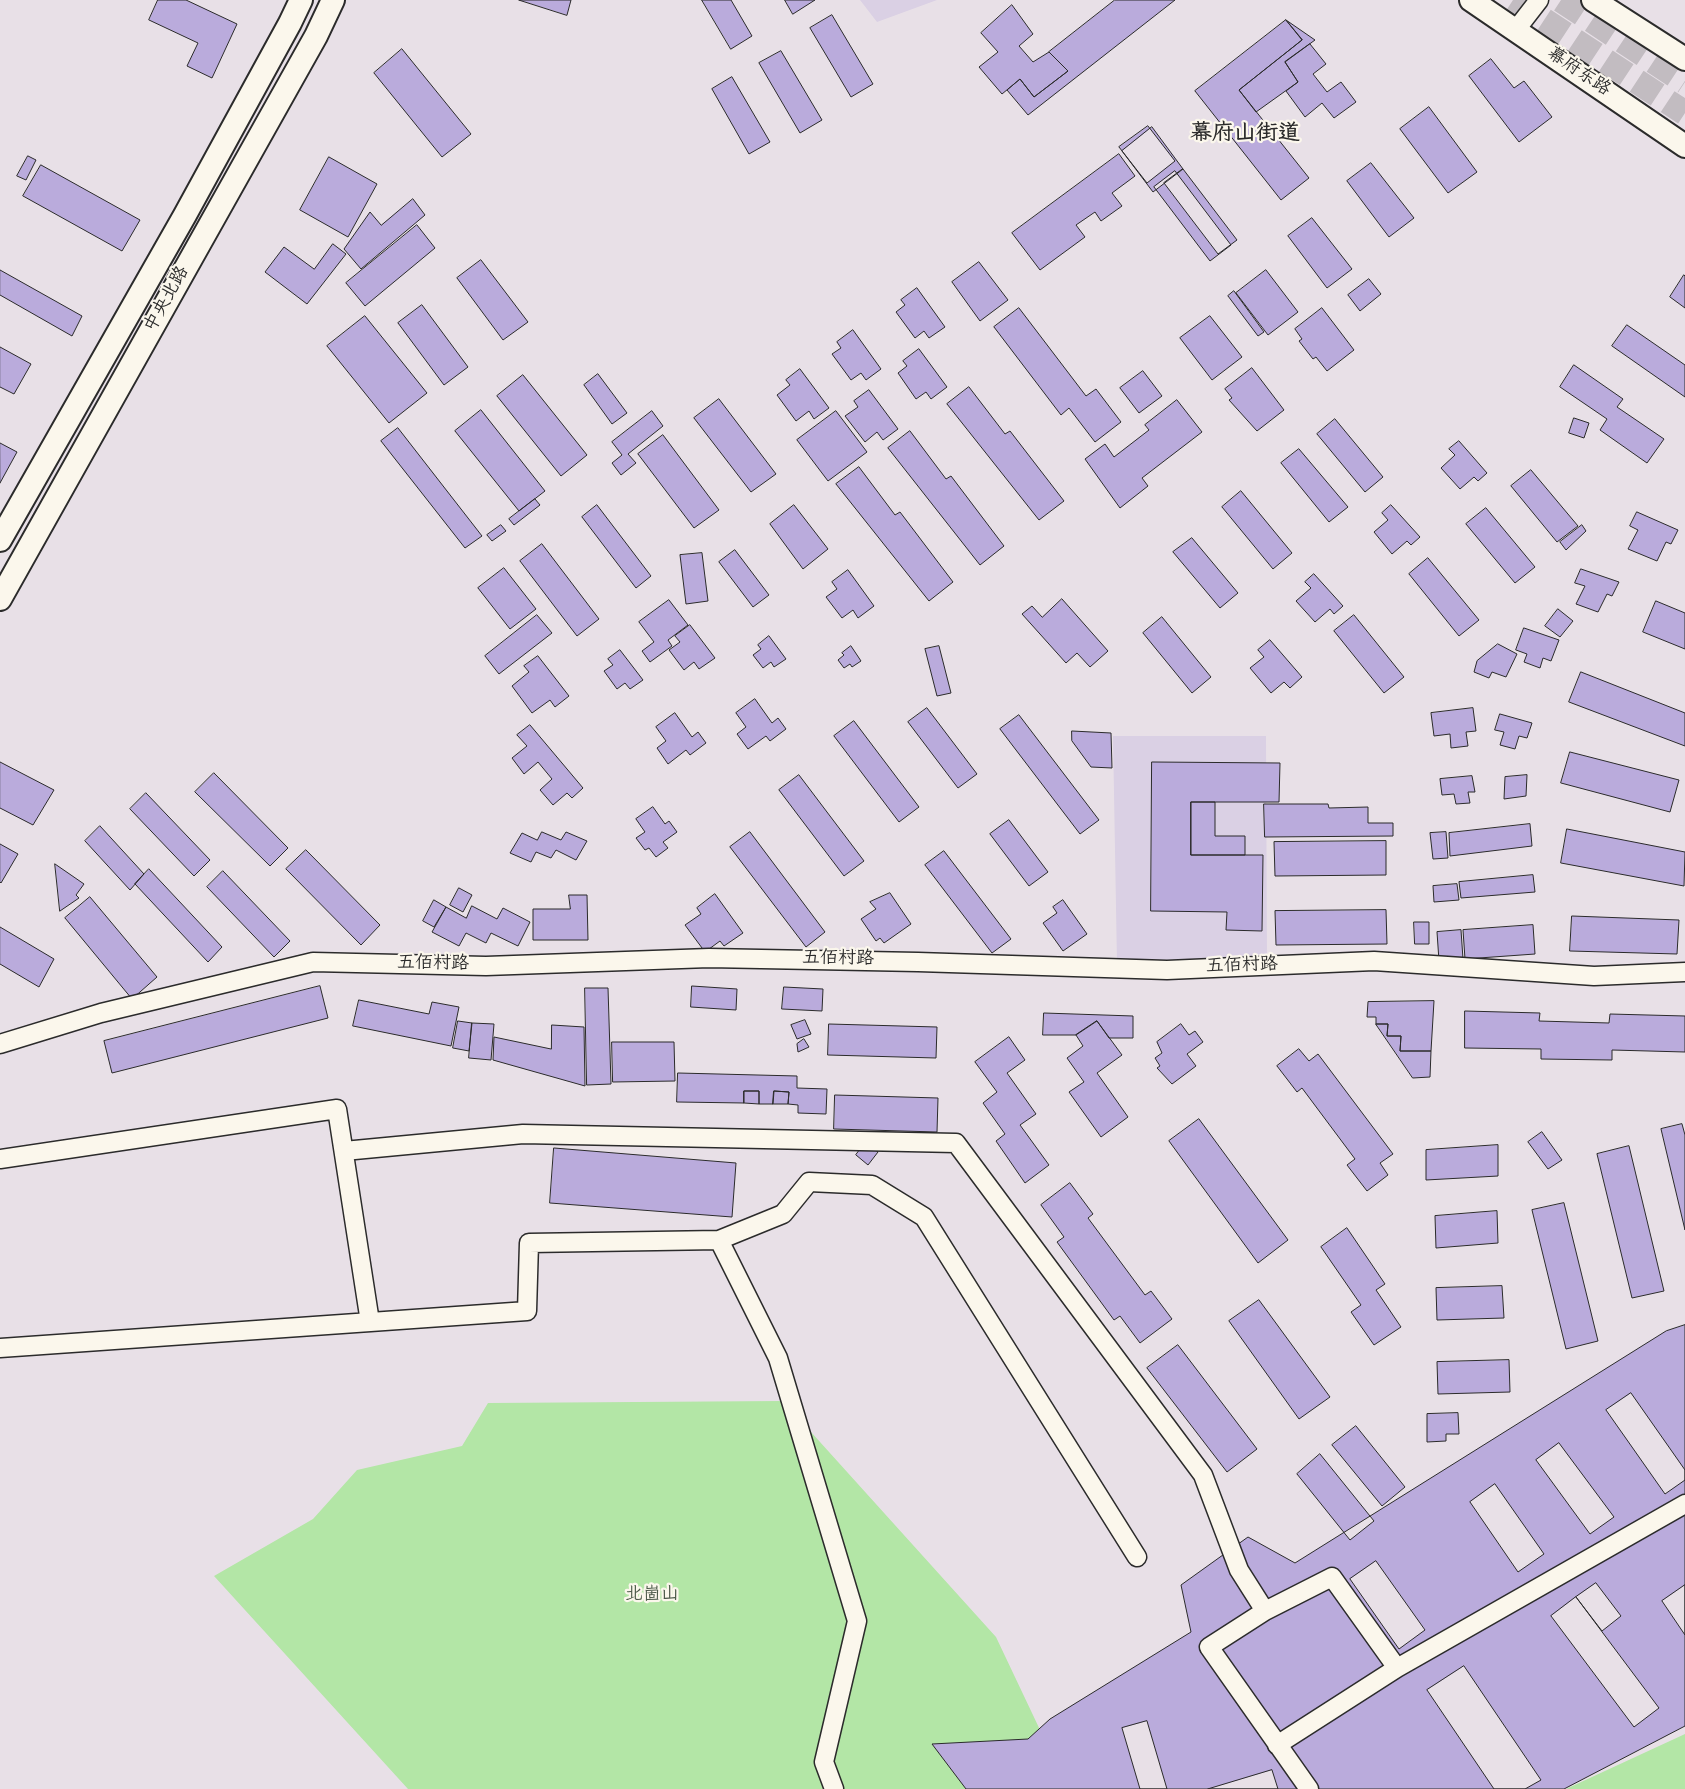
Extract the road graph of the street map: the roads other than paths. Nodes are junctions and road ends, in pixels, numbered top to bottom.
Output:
1 (301, 0) edge
2 (333, 0) edge
3 (1471, 0) edge
4 (1539, 0) edge
5 (1593, 0) edge
6 (1515, 31) junction
7 (1685, 59) edge
8 (1685, 146) edge
9 (0, 540) edge
10 (0, 599) edge
11 (1685, 972) edge
12 (0, 1044) edge
13 (344, 1151) junction
14 (0, 1159) edge
15 (719, 1240) junction
16 (370, 1322) junction
17 (0, 1348) edge
18 (1685, 1504) edge
19 (1137, 1557) dead end
20 (1265, 1611) junction
21 (1397, 1668) junction
22 (1277, 1745) junction
23 (834, 1789) edge
24 (1309, 1789) edge

1 - 9 main road, 中央北路
2 - 10 main road, 中央北路
3 - 6 main road, 幕府东路
4 - 6 street
5 - 7 main road
6 - 8 main road, 幕府东路
11 - 12 street, 五佰村路
13 - 14 street
13 - 16 street
13 - 20 street
15 - 16 street
15 - 19 street
15 - 23 street
16 - 17 street
18 - 21 street
20 - 21 street
20 - 22 street
21 - 22 street
22 - 24 street

